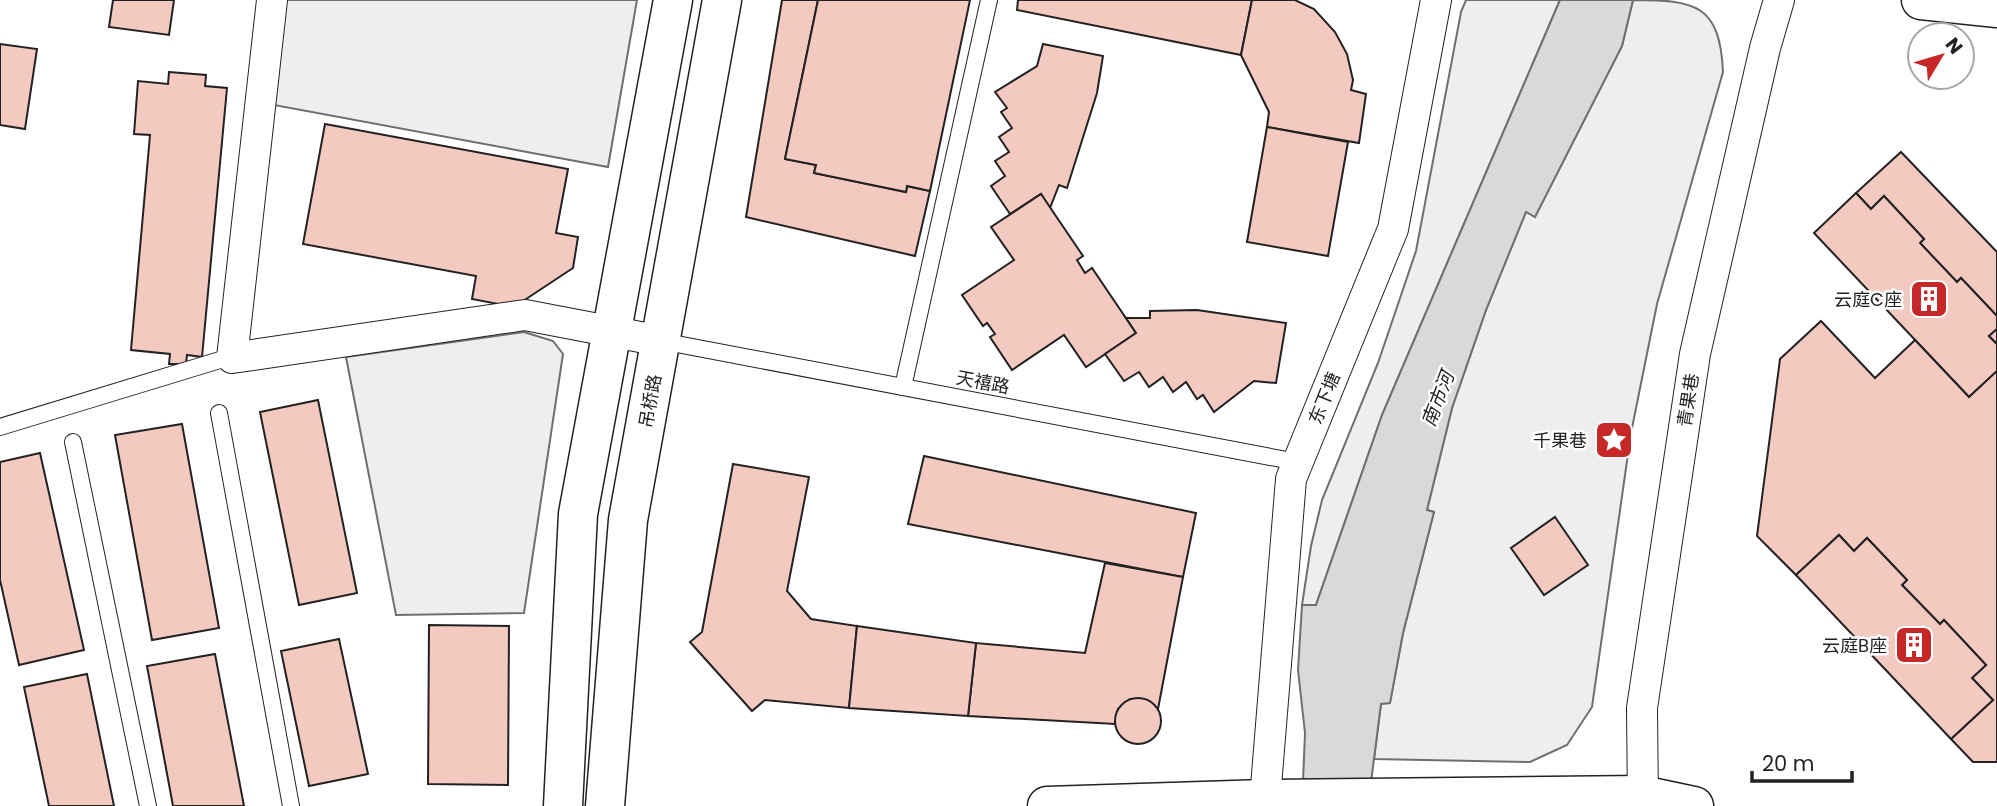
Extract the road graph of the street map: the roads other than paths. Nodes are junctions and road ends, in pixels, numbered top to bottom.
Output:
1 (272, 0) edge
2 (673, 0) edge
3 (722, 0) edge
4 (989, 0) edge
5 (1436, 0) edge
6 (1779, 0) edge
7 (1921, 0) edge
8 (1997, 8) edge
9 (612, 331) junction
10 (661, 341) junction
11 (233, 356) junction
12 (903, 387) junction
13 (219, 413) dead end
14 (0, 427) edge
15 (73, 442) dead end
16 (1297, 462) junction
17 (1274, 801) edge
18 (1642, 801) edge
19 (148, 806) edge
20 (291, 806) edge
21 (564, 806) edge
22 (605, 806) edge
23 (1047, 806) edge
24 (1694, 806) edge

1 - 11 street
2 - 9 main road
3 - 10 main road, 吊桥路
4 - 12 lane
5 - 16 street, 东下塘
6 - 18 street, 青果巷
7 - 8 main road
9 - 10 street
9 - 11 street
9 - 21 main road
10 - 12 lane, 天禧路
10 - 22 main road, 吊桥路
11 - 14 lane
12 - 16 lane, 天禧路
13 - 20 lane
15 - 19 lane
16 - 17 street, 东下塘
17 - 18 main road
17 - 23 main road
18 - 24 main road

